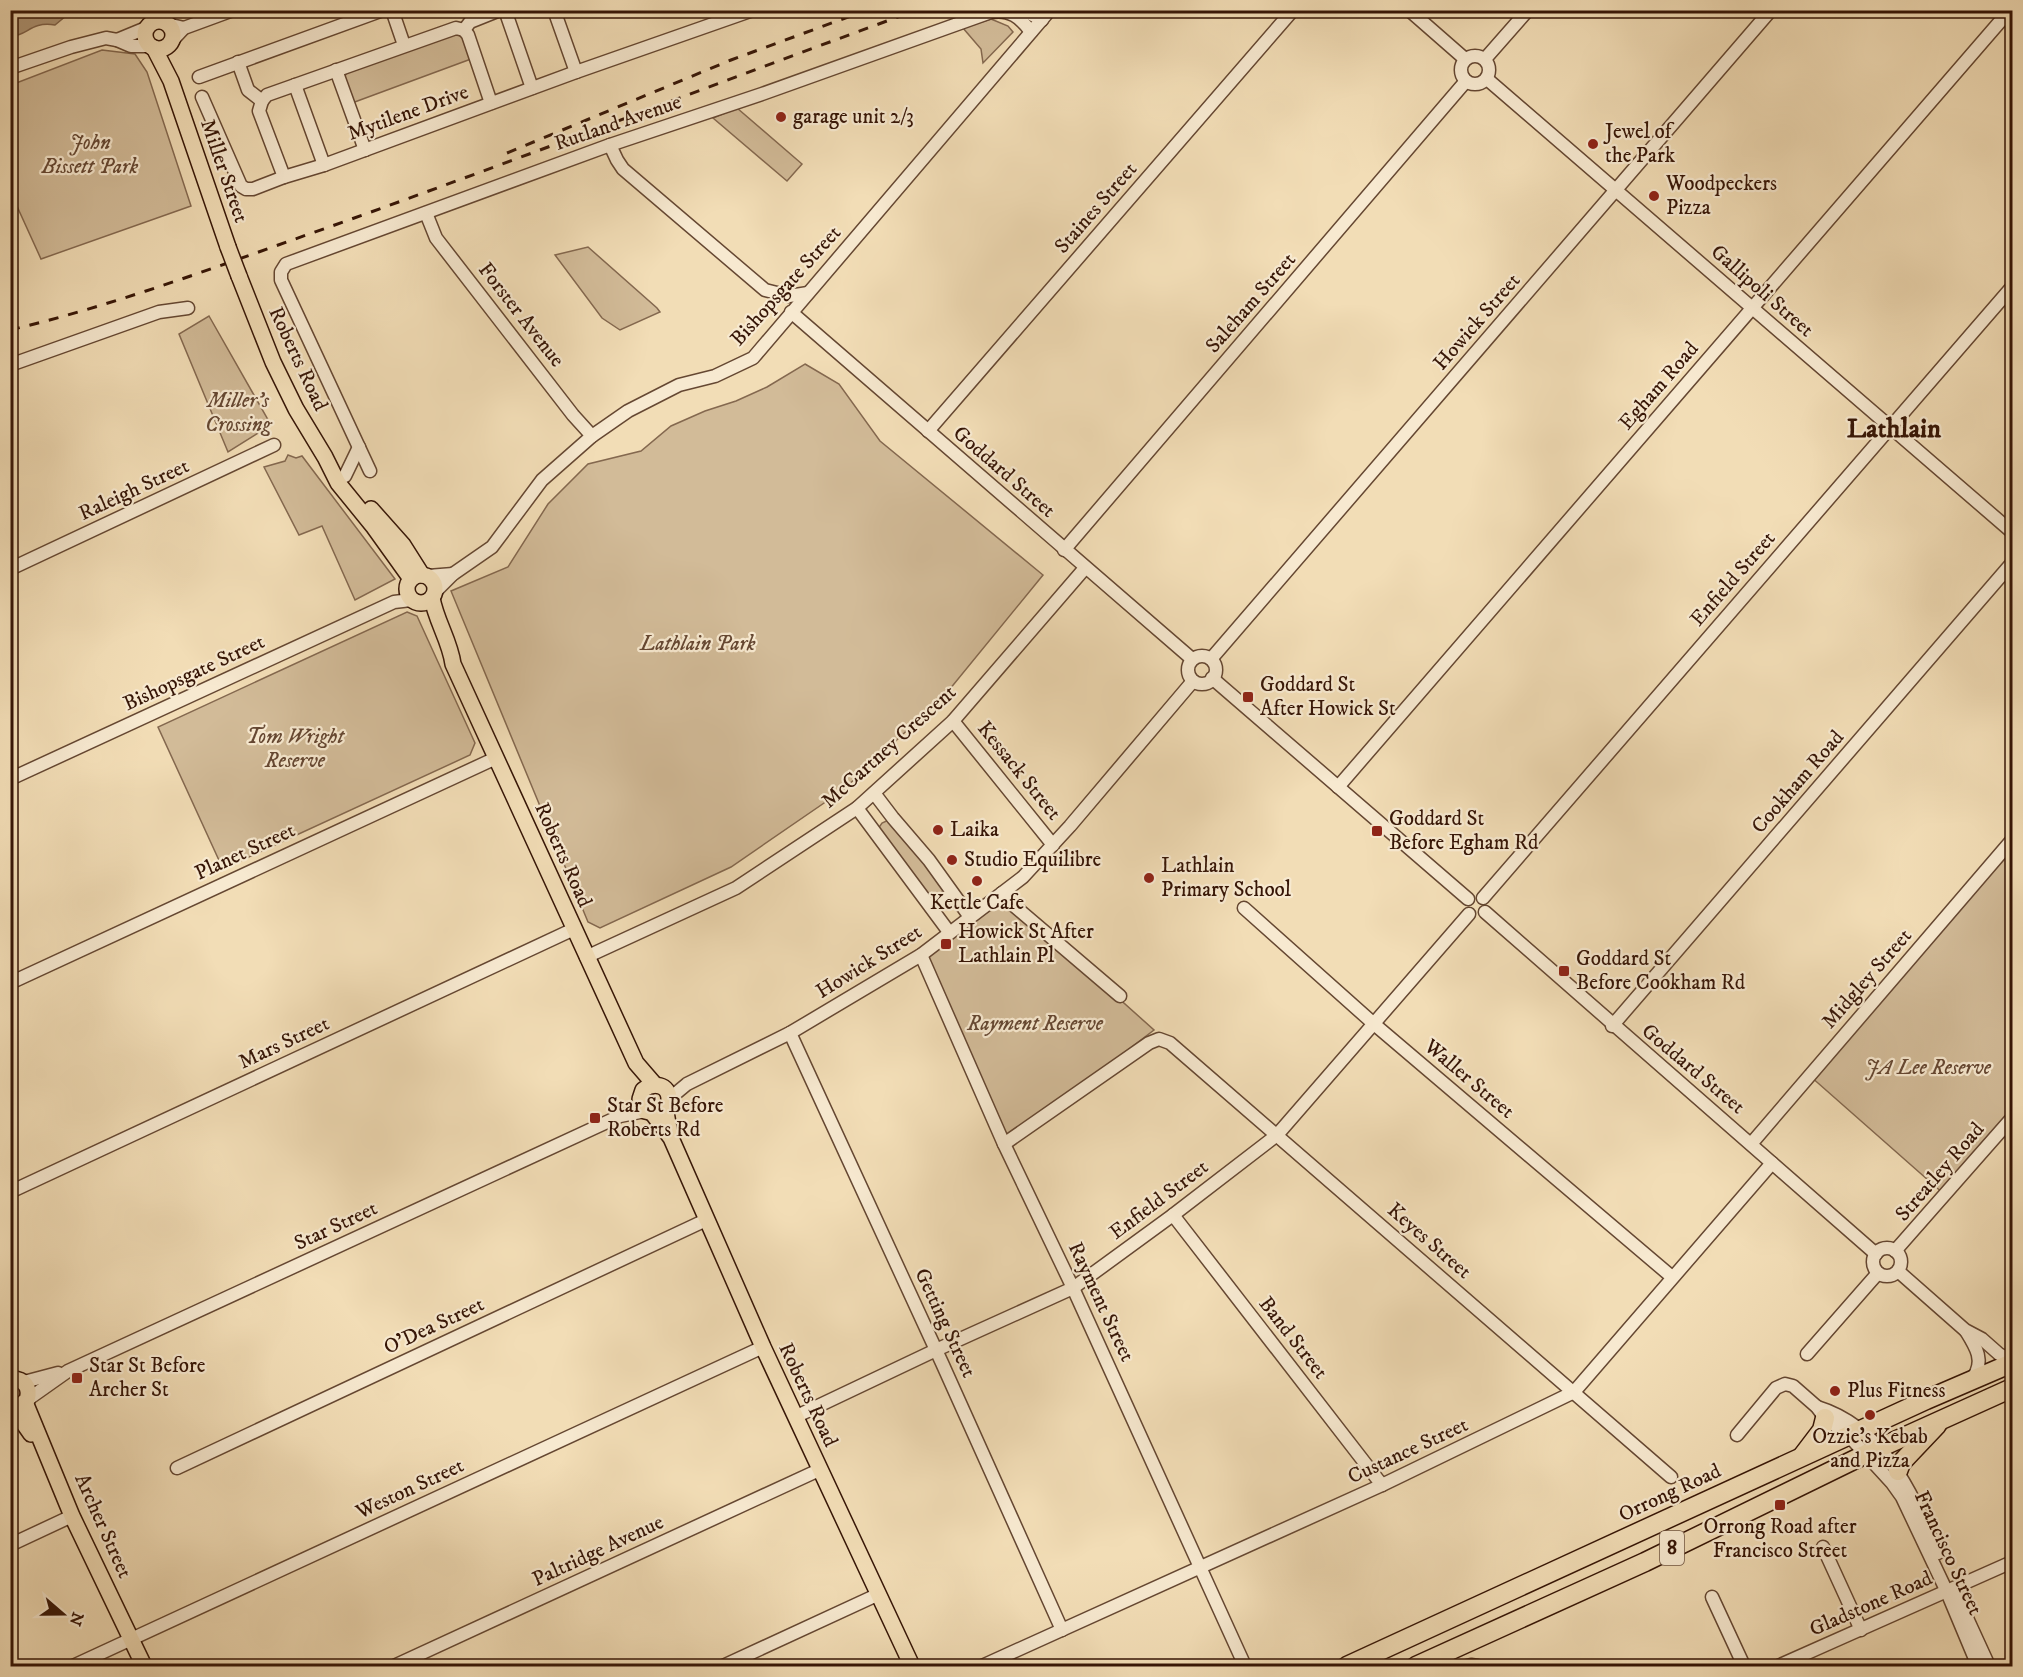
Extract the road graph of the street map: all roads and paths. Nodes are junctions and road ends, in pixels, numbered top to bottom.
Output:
1 (233, 10) edge
2 (383, 10) edge
3 (392, 10) edge
4 (502, 10) edge
5 (554, 10) edge
6 (753, 10) edge
7 (984, 10) edge
8 (1023, 10) edge
9 (1293, 10) edge
10 (1409, 10) edge
11 (1528, 10) edge
12 (1771, 10) edge
13 (2010, 10) edge
14 (1046, 15) edge
15 (153, 20) edge
16 (968, 20) junction
17 (184, 28) junction
18 (464, 30) junction
19 (1031, 32) junction
20 (117, 40) junction
21 (404, 45) junction
22 (160, 46) junction
23 (1465, 59) junction
24 (1485, 59) junction
25 (238, 62) junction
26 (10, 68) edge
27 (336, 70) junction
28 (576, 72) junction
29 (199, 76) dead end
30 (1487, 79) junction
31 (1466, 81) junction
32 (295, 85) junction
33 (532, 88) junction
34 (202, 97) dead end
35 (262, 100) junction
36 (491, 103) junction
37 (610, 145) junction
38 (365, 150) junction
39 (324, 165) junction
40 (284, 177) junction
41 (253, 189) joint
42 (1617, 191) junction
43 (426, 213) junction
44 (283, 268) joint
45 (239, 276) joint
46 (2013, 287) edge
47 (808, 293) junction
48 (188, 308) dead end
49 (1753, 309) junction
50 (791, 312) junction
51 (10, 365) edge
52 (1890, 428) junction
53 (928, 431) junction
54 (592, 436) junction
55 (274, 445) dead end
56 (359, 447) junction
57 (325, 457) junction
58 (370, 471) dead end
59 (345, 476) junction
60 (2013, 532) edge
61 (1064, 550) junction
62 (2013, 563) edge
63 (1085, 568) junction
64 (10, 569) edge
65 (453, 574) junction
66 (415, 587) junction
67 (434, 595) junction
68 (1192, 659) junction
69 (1211, 659) junction
70 (453, 664) junction
71 (1212, 678) junction
72 (1193, 681) junction
73 (953, 721) junction
74 (496, 758) junction
75 (10, 779) edge
76 (1338, 787) junction
77 (874, 793) junction
78 (856, 808) junction
79 (892, 819) junction
80 (875, 833) junction
81 (2013, 840) edge
82 (1053, 845) junction
83 (1002, 892) junction
84 (952, 894) junction
85 (1483, 898) junction
86 (1468, 899) junction
87 (931, 907) junction
88 (1244, 908) dead end
89 (1485, 912) junction
90 (1469, 914) junction
91 (970, 917) junction
92 (574, 929) junction
93 (949, 932) junction
94 (921, 955) junction
95 (586, 957) junction
96 (10, 983) edge
97 (1120, 996) dead end
98 (1374, 1024) junction
99 (1612, 1026) junction
100 (790, 1033) junction
101 (654, 1099) junction
102 (2013, 1118) edge
103 (1277, 1135) junction
104 (1751, 1143) junction
105 (1004, 1144) junction
106 (1772, 1162) junction
107 (10, 1192) edge
108 (1173, 1215) junction
109 (706, 1220) junction
110 (1895, 1251) junction
111 (1876, 1254) junction
112 (1898, 1271) junction
113 (1878, 1273) junction
114 (1672, 1277) junction
115 (1073, 1288) junction
116 (1965, 1330) junction
117 (763, 1347) junction
118 (936, 1350) junction
119 (1807, 1354) dead end
120 (2013, 1362) edge
121 (68, 1371) junction
122 (15, 1377) edge
123 (1973, 1378) junction
124 (2013, 1388) edge
125 (1574, 1392) junction
126 (19, 1404) edge
127 (1821, 1412) junction
128 (797, 1416) junction
129 (1942, 1420) junction
130 (1856, 1433) junction
131 (1737, 1435) dead end
132 (1873, 1451) junction
133 (1800, 1458) junction
134 (177, 1468) dead end
135 (819, 1470) junction
136 (1898, 1471) junction
137 (1671, 1477) dead end
138 (1382, 1485) junction
139 (70, 1517) junction
140 (10, 1545) edge
141 (1823, 1547) dead end
142 (2013, 1562) edge
143 (1200, 1568) junction
144 (1950, 1590) junction
145 (879, 1594) junction
146 (1712, 1597) dead end
147 (1062, 1630) junction
148 (1861, 1630) junction
149 (128, 1640) junction
150 (73, 1666) edge
151 (136, 1666) edge
152 (144, 1666) edge
153 (394, 1666) edge
154 (723, 1666) edge
155 (912, 1666) edge
156 (982, 1666) edge
157 (1245, 1666) edge
158 (1347, 1666) edge
159 (1416, 1666) edge
160 (1467, 1666) edge
161 (1478, 1666) edge
162 (1744, 1666) edge
163 (1778, 1666) edge
164 (1978, 1666) edge
165 (1989, 1666) edge

1 - 17 street
2 - 25 street
3 - 21 street
4 - 18 street
4 - 33 street
5 - 28 street
6 - 28 street, Mytilene Drive
7 - 16 street, Rutland Avenue
8 - 14 street
9 - 53 street, Staines Street
10 - 23 street
11 - 24 street
12 - 42 street, Howick Street
13 - 49 street, Egham Road
14 - 19 street, Bishopsgate Street
15 - 17 street
15 - 20 street
15 - 22 main road
15 - 22 main road
16 - 19 street, Rutland Avenue
16 - 37 street, Rutland Avenue
17 - 22 street
18 - 21 street
18 - 36 street
19 - 47 street, Bishopsgate Street
20 - 22 street
20 - 26 street
21 - 27 street
22 - 45 main road, Miller Street, bridge
23 - 24 street
23 - 31 street
24 - 30 street
25 - 29 street
25 - 35 street
27 - 32 street
27 - 38 street
28 - 33 street, Mytilene Drive
30 - 31 street
30 - 42 street, Gallipoli Street
31 - 61 street, Saleham Street
32 - 35 street
32 - 39 street
33 - 36 street, Mytilene Drive
34 - 41 street, Miller Street
35 - 40 street
36 - 38 street, Mytilene Drive
37 - 43 street, Rutland Avenue
37 - 47 street
38 - 39 street, Mytilene Drive
39 - 40 street, Mytilene Drive
40 - 41 street, Mytilene Drive
42 - 49 street, Gallipoli Street
42 - 69 street, Howick Street
43 - 44 street, Rutland Avenue
43 - 54 street, Forster Avenue
44 - 56 street, Roberts Road
45 - 57 main road, Roberts Road
46 - 52 street, Enfield Street
47 - 50 street, Bishopsgate Street
48 - 51 street
49 - 52 street, Gallipoli Street
49 - 76 street, Egham Road
50 - 53 street, Goddard Street
50 - 54 street, Bishopsgate Street
52 - 60 street, Gallipoli Street
52 - 85 street, Enfield Street
53 - 61 street, Goddard Street
54 - 65 street, Bishopsgate Street
55 - 64 street, Raleigh Street
56 - 58 street, Roberts Road
56 - 59 street
57 - 59 main road, Roberts Road
57 - 66 main road, Roberts Road
59 - 66 main road, Roberts Road
61 - 63 street, Goddard Street
62 - 99 street, Cookham Road
63 - 68 street, Goddard Street
63 - 73 street, McCartney Crescent
65 - 66 street, Bishopsgate Street
65 - 67 street, Bishopsgate Street
66 - 67 main road, Roberts Road
66 - 67 main road
66 - 70 main road, Roberts Road
66 - 75 street, Bishopsgate Street
67 - 70 main road, Roberts Road
68 - 69 street
68 - 72 street
69 - 71 street
70 - 74 main road, Roberts Road
71 - 72 street
71 - 76 street
72 - 82 street, Howick Street
73 - 77 street, McCartney Crescent
73 - 82 street, Kessack Street
74 - 92 main road, Roberts Road
74 - 96 street, Planet Street
76 - 86 street
77 - 78 street, McCartney Crescent
77 - 79 street
78 - 80 street
78 - 95 street, McCartney Crescent
79 - 80 street
79 - 84 street
80 - 87 street
81 - 104 street, Midgley Street
82 - 83 street, Howick Street
83 - 91 street, Howick Street
83 - 97 street
84 - 87 street
84 - 91 street
85 - 86 street
85 - 89 street
86 - 90 street
87 - 93 street
88 - 98 street, Waller Street
89 - 90 street
89 - 99 street, Goddard Street
90 - 98 street, Enfield Street
91 - 93 street, Howick Street
92 - 95 main road, Roberts Road
92 - 107 street, Mars Street
93 - 94 street, Howick Street
94 - 100 street, Howick Street
94 - 105 street, Rayment Street
95 - 101 main road, Roberts Road
98 - 103 street, Enfield Street
98 - 114 street, Waller Street
99 - 104 street, Goddard Street
100 - 101 street, Howick Street
100 - 118 street, Getting Street
101 - 109 main road, Roberts Road
101 - 121 street, Star Street
102 - 110 street, Streatley Road
103 - 105 street, Keyes Street
103 - 108 street, Enfield Street
103 - 125 street, Keyes Street
104 - 106 street, Goddard Street
105 - 115 street, Rayment Street
106 - 111 street, Goddard Street
106 - 114 street, Custance Street
108 - 115 street, Enfield Street
108 - 138 street, Band Street
109 - 117 main road, Roberts Road
109 - 134 street, O'Dea Street
110 - 111 street
110 - 112 street
111 - 113 street
112 - 113 street
112 - 116 street
113 - 119 street
114 - 125 street, Custance Street
115 - 118 street, Enfield Street
115 - 143 street, Rayment Street
116 - 120 street
116 - 123 street
117 - 128 main road, Roberts Road
117 - 149 street, Weston Street
118 - 128 street, Enfield Street
118 - 147 street, Getting Street
120 - 123 highway, Orrong Road / 8
121 - 122 street, Star Street
121 - 126 street, Star Street
122 - 126 main road, Archer Street
123 - 130 highway, Orrong Road / 8
124 - 129 highway, 8
125 - 137 street, Keyes Street
125 - 138 street, Custance Street
126 - 139 main road, Archer Street
127 - 130 street, Francisco Street
127 - 131 street, Francisco Street
127 - 133 highway
128 - 135 main road, Roberts Road
129 - 132 highway, 8
129 - 136 highway
130 - 132 street, Francisco Street
130 - 133 highway, Orrong Road / 8
132 - 136 street, Francisco Street
132 - 144 street, Francisco Street
132 - 159 highway, 8
133 - 158 highway, Orrong Road / 8
135 - 145 main road, Roberts Road
135 - 153 street, Paltridge Avenue
136 - 144 street, Francisco Street
138 - 143 street, Custance Street
139 - 140 street
139 - 149 main road, Archer Street
141 - 148 street
142 - 144 street, Gladstone Road
143 - 147 street, Custance Street
143 - 157 street, Rayment Street
144 - 148 street, Gladstone Road
144 - 164 street, Francisco Street
144 - 165 street, Francisco Street
145 - 154 street
145 - 155 main road, Roberts Road
146 - 162 street
147 - 156 street, Custance Street
148 - 163 street, Gladstone Road
149 - 150 street, Weston Street
149 - 151 main road, Archer Street
149 - 152 main road, Archer Street
160 - 161 street

